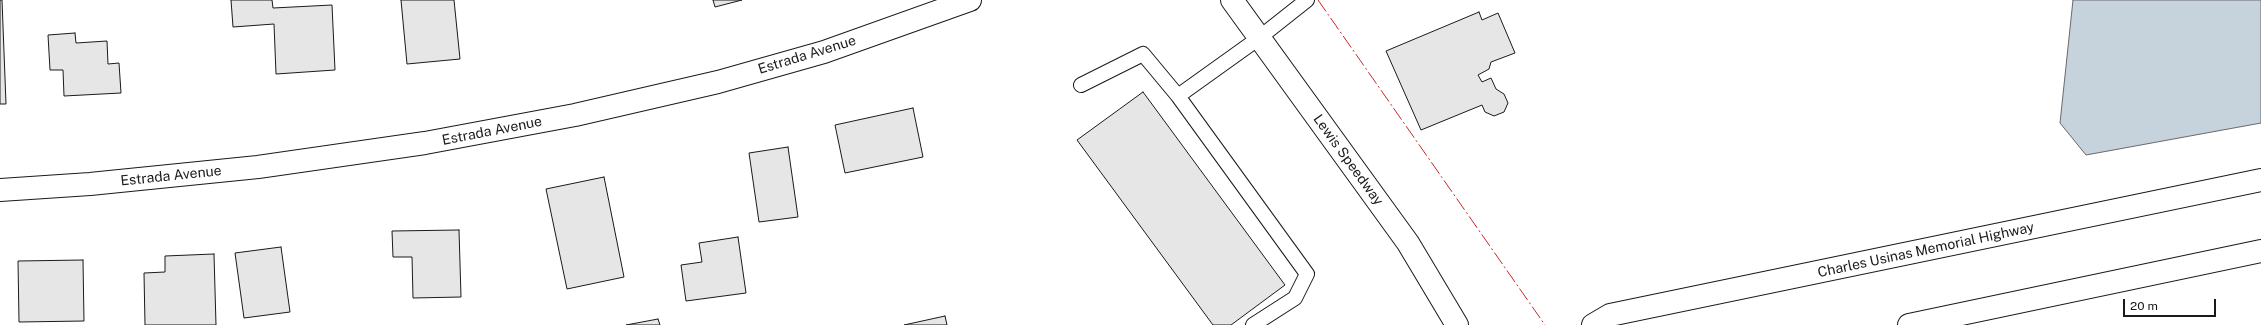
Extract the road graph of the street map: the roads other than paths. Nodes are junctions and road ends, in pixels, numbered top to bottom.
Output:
1 (970, 0) edge
2 (1232, 0) edge
3 (1307, 0) edge
4 (1259, 38) junction
5 (1081, 85) dead end
6 (1178, 96) junction
7 (2261, 180) edge
8 (0, 190) edge
9 (2261, 251) edge
10 (1253, 325) edge
11 (1457, 325) edge
12 (1593, 325) edge
13 (1909, 325) edge

1 - 8 main road, Estrada Avenue
2 - 4 main road, Lewis Speedway
3 - 4 lane
4 - 6 lane
4 - 11 main road, Lewis Speedway
5 - 6 lane
6 - 10 lane
7 - 12 main road, Charles Usinas Memorial Highway
9 - 13 main road

